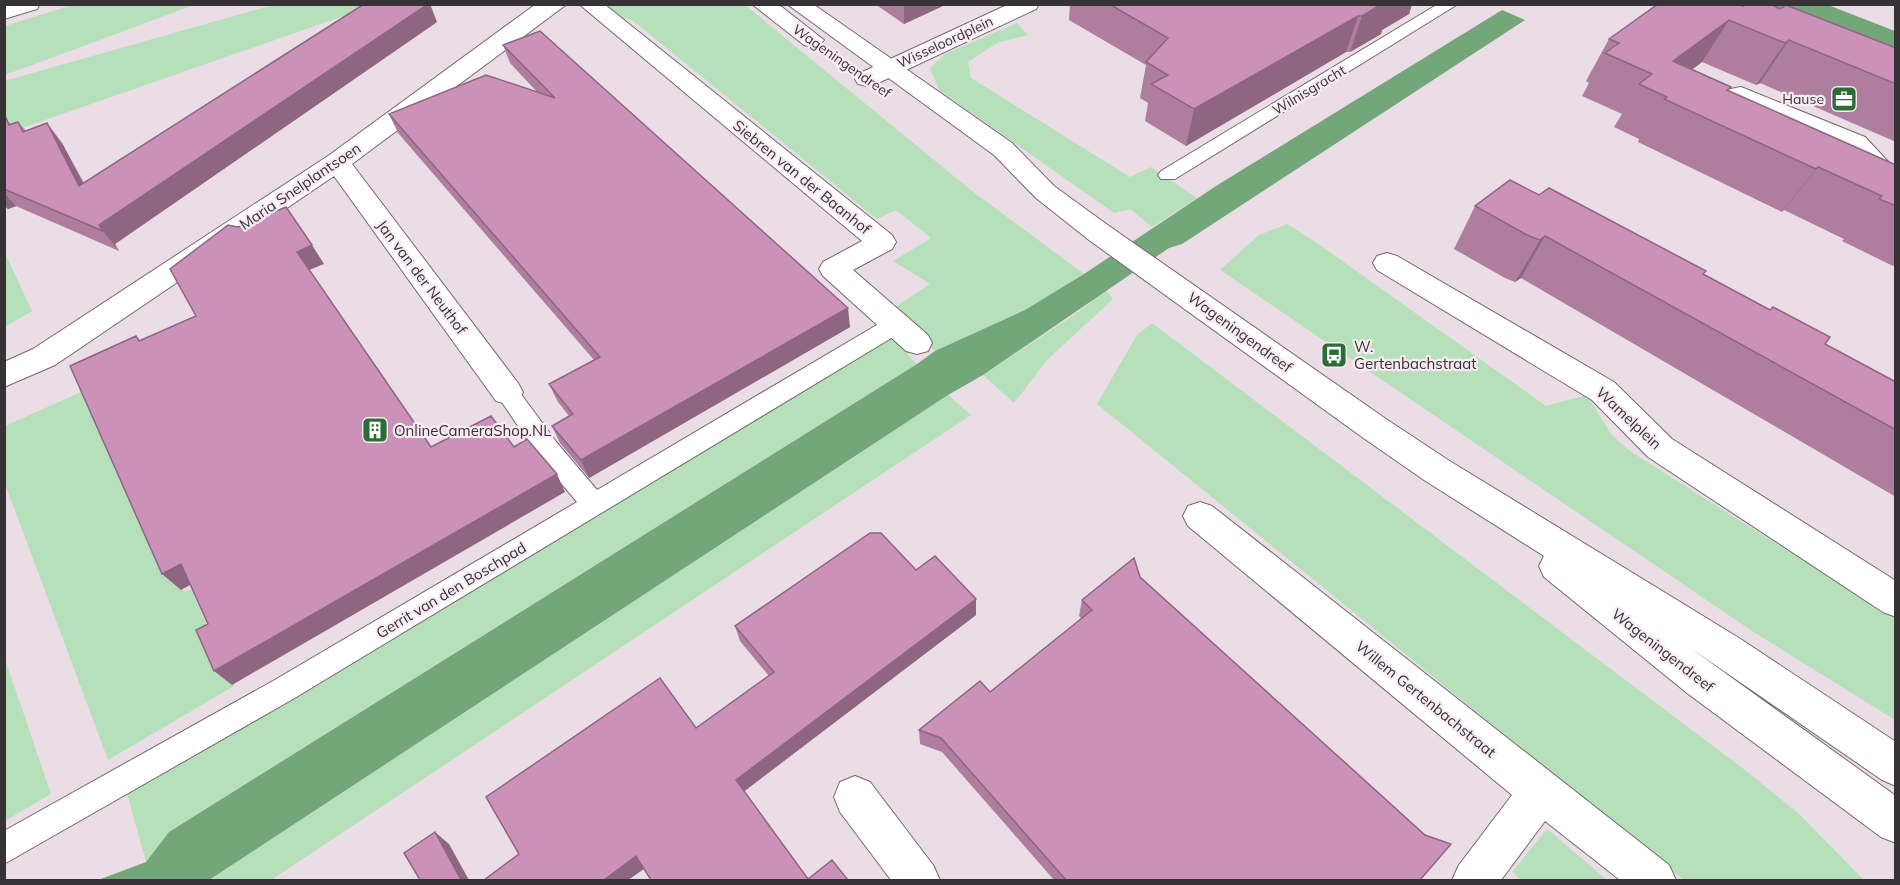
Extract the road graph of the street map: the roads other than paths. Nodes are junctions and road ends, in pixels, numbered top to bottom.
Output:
1 (29, 4) edge
2 (556, 4) edge
3 (590, 4) edge
4 (763, 4) edge
5 (798, 4) edge
6 (1450, 4) edge
7 (1026, 5) edge
8 (4, 12) edge
9 (878, 74) junction
10 (1737, 130) edge
11 (337, 162) junction
12 (1168, 175) dead end
13 (1896, 186) edge
14 (1866, 190) edge
15 (1896, 201) edge
16 (1387, 262) dead end
17 (895, 326) junction
18 (917, 343) dead end
19 (4, 375) edge
20 (507, 392) joint
21 (1436, 470) junction
22 (594, 504) junction
23 (1200, 516) dead end
24 (1896, 601) edge
25 (1896, 766) edge
26 (1541, 792) junction
27 (855, 797) dead end
28 (1896, 822) edge
29 (4, 849) edge
30 (918, 880) edge
31 (1474, 880) edge
32 (1654, 880) edge

1 - 8 street
2 - 11 street, Maria Snelplantsoen
3 - 17 street, Siebren van der Baanhof
4 - 9 street, Wageningendreef
5 - 9 street, Wageningendreef
6 - 12 street, Wilnisgracht
7 - 9 street, Wisseloordplein
9 - 21 street, Wageningendreef
10 - 13 street
11 - 19 street, Maria Snelplantsoen
11 - 20 street, Jan van der Neuthof
14 - 15 street
16 - 24 street, Wamelplein
17 - 18 street, Siebren van der Baanhof
17 - 22 street, Gerrit van den Boschpad
20 - 22 street
21 - 25 street, Wageningendreef
21 - 28 street, Wageningendreef
22 - 29 street, Gerrit van den Boschpad
23 - 26 street, Willem Gertenbachstraat
26 - 31 street
26 - 32 street, Willem Gertenbachstraat
27 - 30 street

